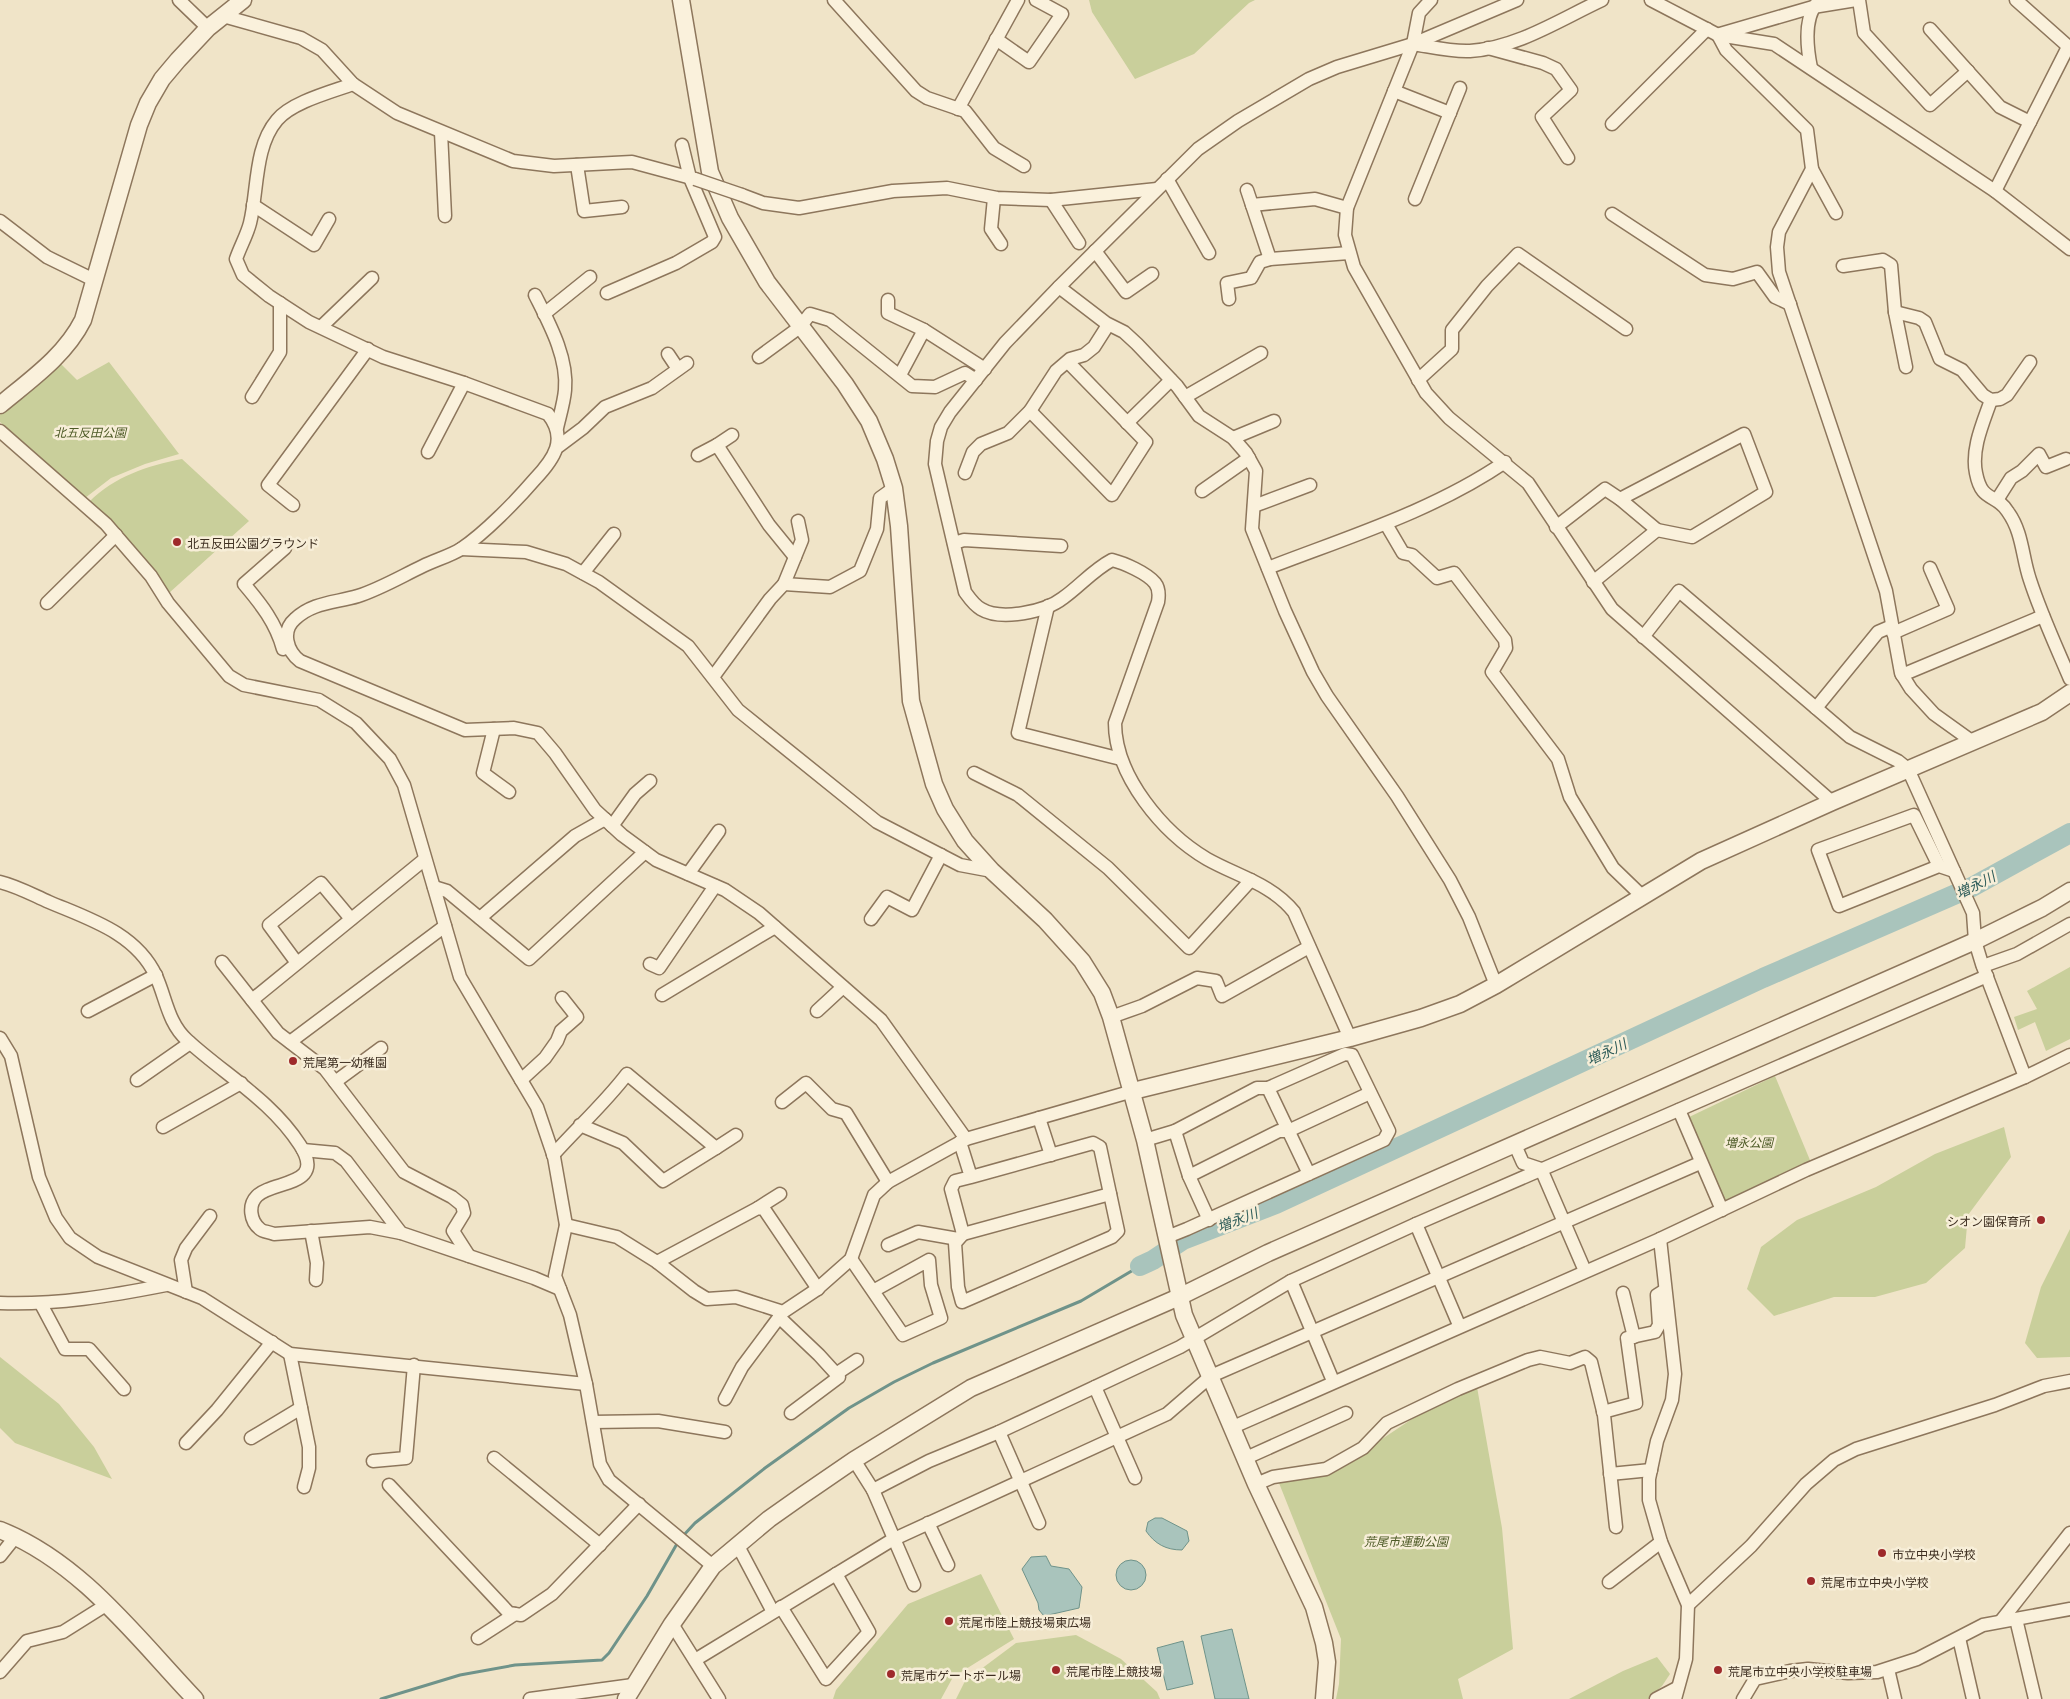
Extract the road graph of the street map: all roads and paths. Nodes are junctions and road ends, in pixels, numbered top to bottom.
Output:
1 (179, 0) edge
2 (243, 0) edge
3 (681, 0) edge
4 (834, 0) edge
5 (1018, 0) edge
6 (1036, 0) edge
7 (1431, 0) edge
8 (1517, 0) edge
9 (1602, 0) edge
10 (1651, 0) edge
11 (1858, 0) edge
12 (2016, 0) edge
13 (1816, 4) edge
14 (223, 16) junction
15 (208, 28) junction
16 (1930, 30) dead end
17 (1713, 32) junction
18 (996, 39) junction
19 (1414, 44) junction
20 (2069, 47) edge
21 (1488, 48) junction
22 (1811, 68) junction
23 (1968, 71) junction
24 (353, 84) junction
25 (1460, 88) dead end
26 (1394, 91) junction
27 (958, 109) junction
28 (1450, 113) junction
29 (2030, 122) junction
30 (1612, 124) dead end
31 (441, 132) junction
32 (682, 145) dead end
33 (1568, 158) dead end
34 (577, 165) junction
35 (1024, 166) dead end
36 (1812, 168) junction
37 (692, 179) junction
38 (1167, 179) junction
39 (1157, 189) junction
40 (1247, 190) dead end
41 (1995, 191) junction
42 (994, 198) junction
43 (1415, 199) dead end
44 (1051, 200) junction
45 (1252, 205) junction
46 (253, 206) junction
47 (622, 207) dead end
48 (1347, 208) junction
49 (1836, 213) dead end
50 (1612, 214) dead end
51 (445, 216) dead end
52 (329, 219) dead end
53 (0, 221) edge
54 (1078, 243) dead end
55 (1000, 244) dead end
56 (2070, 249) edge
57 (1095, 251) junction
58 (1208, 253) dead end
59 (1349, 253) junction
60 (1270, 259) junction
61 (1843, 266) dead end
62 (1152, 274) dead end
63 (590, 277) dead end
64 (372, 278) dead end
65 (94, 280) junction
66 (1059, 286) junction
67 (607, 293) dead end
68 (535, 295) dead end
69 (1230, 299) dead end
70 (888, 300) dead end
71 (280, 303) junction
72 (1790, 304) junction
73 (1896, 312) junction
74 (544, 314) junction
75 (1108, 324) junction
76 (321, 327) junction
77 (800, 327) junction
78 (924, 330) junction
79 (1626, 330) dead end
80 (368, 349) junction
81 (1261, 353) dead end
82 (668, 354) dead end
83 (759, 357) dead end
84 (1068, 362) junction
85 (2030, 362) dead end
86 (1906, 367) dead end
87 (985, 369) junction
88 (900, 375) junction
89 (976, 380) junction
90 (1171, 380) junction
91 (1418, 380) junction
92 (464, 383) junction
93 (252, 397) dead end
94 (1185, 397) junction
95 (1991, 400) junction
96 (0, 405) edge
97 (1030, 411) junction
98 (1274, 421) dead end
99 (1127, 423) junction
100 (557, 428) junction
101 (0, 431) edge
102 (732, 435) dead end
103 (1233, 438) junction
104 (559, 446) junction
105 (718, 446) junction
106 (428, 452) dead end
107 (698, 455) dead end
108 (1249, 458) junction
109 (2066, 459) dead end
110 (1505, 462) junction
111 (966, 473) dead end
112 (1310, 485) dead end
113 (894, 488) junction
114 (1202, 491) dead end
115 (1620, 500) junction
116 (1997, 500) junction
117 (293, 505) dead end
118 (1254, 506) junction
119 (798, 520) dead end
120 (1386, 524) junction
121 (1556, 526) junction
122 (1657, 530) junction
123 (614, 534) dead end
124 (116, 535) junction
125 (954, 543) junction
126 (1061, 546) dead end
127 (285, 548) dead end
128 (461, 549) junction
129 (795, 557) junction
130 (1268, 568) junction
131 (1930, 568) dead end
132 (583, 573) junction
133 (1593, 582) junction
134 (784, 584) junction
135 (47, 602) dead end
136 (1048, 606) junction
137 (2043, 616) junction
138 (1892, 629) junction
139 (1643, 636) junction
140 (297, 658) junction
141 (1902, 675) junction
142 (713, 677) junction
143 (2070, 679) edge
144 (2070, 693) edge
145 (1816, 708) junction
146 (494, 728) junction
147 (1973, 742) junction
148 (1121, 759) junction
149 (1908, 769) junction
150 (974, 773) dead end
151 (650, 781) dead end
152 (509, 792) dead end
153 (1832, 802) junction
154 (608, 823) junction
155 (718, 831) dead end
156 (644, 852) junction
157 (941, 855) junction
158 (426, 858) junction
159 (1939, 866) junction
160 (992, 871) junction
161 (688, 874) junction
162 (1955, 874) junction
163 (1251, 880) junction
164 (0, 882) edge
165 (715, 886) junction
166 (434, 887) junction
167 (2070, 891) edge
168 (1642, 896) junction
169 (480, 918) junction
170 (351, 919) junction
171 (871, 919) dead end
172 (2070, 924) edge
173 (445, 926) junction
174 (775, 927) junction
175 (1975, 941) junction
176 (1309, 946) junction
177 (222, 962) dead end
178 (297, 963) junction
179 (659, 969) dead end
180 (1985, 971) junction
181 (156, 975) junction
182 (1496, 985) junction
183 (843, 987) junction
184 (662, 995) dead end
185 (562, 998) dead end
186 (252, 1000) junction
187 (88, 1011) dead end
188 (816, 1011) dead end
189 (1111, 1017) junction
190 (0, 1038) edge
191 (1350, 1038) junction
192 (290, 1042) junction
193 (190, 1043) junction
194 (381, 1048) dead end
195 (2070, 1055) edge
196 (2025, 1078) junction
197 (137, 1080) dead end
198 (521, 1080) junction
199 (335, 1082) junction
200 (241, 1084) junction
201 (1268, 1088) junction
202 (1133, 1091) junction
203 (1370, 1093) junction
204 (782, 1102) dead end
205 (1679, 1110) junction
206 (1039, 1118) junction
207 (580, 1125) junction
208 (163, 1127) dead end
209 (1175, 1131) junction
210 (1288, 1131) junction
211 (736, 1135) dead end
212 (963, 1140) junction
213 (1145, 1140) junction
214 (1515, 1145) junction
215 (716, 1148) junction
216 (303, 1150) junction
217 (554, 1154) junction
218 (1051, 1155) junction
219 (1700, 1163) junction
220 (1541, 1169) junction
221 (1309, 1174) junction
222 (1189, 1176) junction
223 (971, 1177) junction
224 (888, 1182) junction
225 (780, 1194) dead end
226 (1110, 1194) junction
227 (758, 1208) junction
228 (1722, 1210) junction
229 (210, 1216) dead end
230 (1208, 1220) junction
231 (1562, 1222) junction
232 (1416, 1224) junction
233 (566, 1225) junction
234 (311, 1231) junction
235 (401, 1233) junction
236 (961, 1237) junction
237 (1167, 1237) junction
238 (1660, 1239) junction
239 (888, 1245) dead end
240 (468, 1256) junction
241 (851, 1259) junction
242 (657, 1262) junction
243 (1585, 1271) junction
244 (1440, 1276) junction
245 (316, 1280) dead end
246 (1291, 1281) junction
247 (166, 1285) junction
248 (560, 1289) junction
249 (818, 1289) junction
250 (1665, 1290) junction
251 (873, 1291) junction
252 (186, 1292) junction
253 (1623, 1293) dead end
254 (1179, 1297) junction
255 (0, 1303) edge
256 (41, 1304) junction
257 (781, 1314) junction
258 (1459, 1325) junction
259 (1313, 1331) junction
260 (1634, 1337) junction
261 (1195, 1338) junction
262 (272, 1342) junction
263 (290, 1354) junction
264 (857, 1360) dead end
265 (414, 1365) junction
266 (836, 1374) junction
267 (1211, 1376) junction
268 (1334, 1381) junction
269 (2070, 1381) edge
270 (586, 1384) junction
271 (1095, 1387) junction
272 (124, 1389) dead end
273 (725, 1399) dead end
274 (301, 1408) junction
275 (1603, 1412) junction
276 (791, 1413) dead end
277 (1346, 1413) dead end
278 (593, 1422) junction
279 (1233, 1427) junction
280 (724, 1432) dead end
281 (999, 1432) junction
282 (1117, 1436) junction
283 (251, 1438) dead end
284 (186, 1443) dead end
285 (494, 1458) dead end
286 (1246, 1458) junction
287 (854, 1460) junction
288 (373, 1461) dead end
289 (1651, 1470) junction
290 (1610, 1474) junction
291 (1135, 1478) dead end
292 (1020, 1479) junction
293 (1256, 1484) junction
294 (389, 1485) dead end
295 (304, 1487) dead end
296 (873, 1490) junction
297 (639, 1504) junction
298 (928, 1523) junction
299 (1040, 1523) dead end
300 (1616, 1527) dead end
301 (0, 1530) edge
302 (2070, 1533) edge
303 (16, 1536) junction
304 (894, 1539) junction
305 (1661, 1542) junction
306 (600, 1545) junction
307 (738, 1546) junction
308 (0, 1556) edge
309 (948, 1565) dead end
310 (713, 1566) junction
311 (836, 1574) junction
312 (1609, 1582) dead end
313 (914, 1586) dead end
314 (106, 1605) junction
315 (1688, 1605) junction
316 (777, 1609) junction
317 (2070, 1609) edge
318 (515, 1614) junction
319 (2016, 1619) junction
320 (2002, 1621) junction
321 (672, 1624) junction
322 (478, 1638) dead end
323 (1959, 1638) junction
324 (695, 1660) junction
325 (1888, 1669) junction
326 (0, 1672) edge
327 (630, 1692) edge
328 (1676, 1693) edge
329 (195, 1699) edge
330 (530, 1699) edge
331 (719, 1699) edge
332 (1324, 1699) edge
333 (1656, 1699) edge
334 (1743, 1699) edge
335 (1894, 1699) edge
336 (1973, 1699) edge
337 (2035, 1699) edge

1 - 15 street
2 - 14 street
3 - 77 street
4 - 27 street
5 - 18 street
6 - 18 street
7 - 19 street
8 - 19 street
9 - 21 street
10 - 17 street
11 - 13 street
11 - 23 street
12 - 20 street
13 - 17 street
13 - 22 street
14 - 15 street
14 - 24 street
15 - 65 street
16 - 23 street
17 - 22 street
17 - 30 street
17 - 36 street
18 - 27 street
19 - 21 street
19 - 26 street
19 - 38 street
20 - 29 street
21 - 33 street
22 - 41 street
23 - 29 street
24 - 31 street
24 - 46 street
25 - 28 street
26 - 28 street
26 - 48 street
27 - 35 street
28 - 43 street
29 - 41 street
31 - 34 street
31 - 51 street
32 - 37 street
34 - 37 street
34 - 47 street
36 - 49 street
36 - 72 street
37 - 42 street, bridge
37 - 67 street
38 - 39 street
38 - 58 street
39 - 44 street
39 - 57 street
40 - 45 street
41 - 56 street
42 - 44 street
42 - 55 street
44 - 54 street
45 - 48 street
45 - 60 street
46 - 52 street
46 - 71 street
48 - 59 street
50 - 72 street
53 - 65 street
57 - 62 street
57 - 66 street
59 - 60 street
59 - 91 street
60 - 69 street
61 - 73 street
63 - 74 street
64 - 76 street
65 - 96 street
66 - 75 street
66 - 87 street
68 - 74 street
70 - 78 street
71 - 76 street
71 - 93 street
72 - 138 street
73 - 86 street
73 - 95 street
74 - 100 street
75 - 84 street
75 - 90 street
76 - 80 street
77 - 83 street
77 - 88 street
77 - 113 street
78 - 87 street
78 - 88 street
79 - 91 street
80 - 92 street
80 - 117 street
81 - 94 street
82 - 104 street
84 - 97 street
84 - 99 street
85 - 95 street
87 - 89 street
88 - 89 street
89 - 125 street
90 - 94 street
90 - 99 street
91 - 110 street
92 - 100 street
92 - 106 street
94 - 103 street
95 - 116 street
97 - 99 street
97 - 111 street
98 - 103 street
100 - 104 street
101 - 124 street
102 - 105 street
103 - 108 street
104 - 128 street
105 - 107 street
105 - 129 street
108 - 114 street
108 - 118 street
109 - 116 street
110 - 120 street
110 - 121 street
112 - 118 street
113 - 134 street
113 - 160 street
115 - 121 street
115 - 122 street
115 - 122 street
116 - 137 street
118 - 130 street
119 - 129 street
120 - 130 street
120 - 168 street
121 - 133 street
122 - 133 street
123 - 132 street
124 - 135 street
124 - 158 street
125 - 126 street
125 - 136 street
127 - 140 street
128 - 132 street
128 - 140 street
129 - 134 street
130 - 182 street
131 - 138 street
132 - 142 street
133 - 139 street
134 - 142 street
136 - 148 street
136 - 148 street
137 - 141 street
137 - 143 street
138 - 141 street
138 - 145 street
139 - 145 street
139 - 153 street
140 - 146 street
141 - 147 street
142 - 157 street
144 - 147 street
145 - 149 street
146 - 152 street
146 - 154 street
147 - 149 street
148 - 163 street
149 - 153 street
149 - 162 street
150 - 163 street
151 - 154 street
153 - 168 street
154 - 156 street
154 - 169 street
155 - 161 street
156 - 161 street
156 - 169 street
157 - 160 street
157 - 171 street
158 - 166 street
158 - 170 street
159 - 159 street
159 - 162 street
160 - 189 street
161 - 165 street
162 - 175 street
163 - 176 street
164 - 181 street
165 - 174 street
165 - 179 street
166 - 169 street
166 - 173 street
167 - 175 street
168 - 182 street
170 - 178 street
170 - 178 street
172 - 180 street
173 - 192 street
173 - 198 street
174 - 183 street
174 - 184 street
175 - 180 street
175 - 214 street
176 - 189 street
176 - 191 street
177 - 186 street
178 - 186 street
180 - 196 street
180 - 205 street
181 - 187 street
181 - 193 street
182 - 191 street
183 - 188 street
183 - 212 street
185 - 198 street
186 - 192 street
189 - 202 street
190 - 247 street
191 - 202 street
192 - 199 street
193 - 197 street
193 - 200 street
194 - 199 street
195 - 196 street
196 - 228 street
198 - 217 street
199 - 240 street
200 - 208 street
200 - 216 street
201 - 203 street
201 - 209 street
201 - 210 street
202 - 206 street
202 - 213 street
203 - 210 street
203 - 221 street
204 - 224 street
205 - 219 street
205 - 220 street
206 - 212 street
206 - 218 street
207 - 215 street
207 - 215 street
207 - 217 street
209 - 213 street
209 - 222 street
210 - 221 street
210 - 222 street
211 - 215 street
212 - 223 street
212 - 224 street
213 - 237 street
214 - 220 street
214 - 254 street
216 - 234 street
216 - 235 street
217 - 233 street
218 - 223 street
218 - 226 street
219 - 228 street
219 - 231 street
220 - 231 street
220 - 232 street
221 - 230 street
222 - 230 street
223 - 236 street
224 - 241 street
225 - 227 street
226 - 236 street
226 - 236 street
227 - 242 street
227 - 249 street
228 - 238 street
229 - 252 street
230 - 237 street
231 - 243 street
231 - 244 street
232 - 244 street
232 - 246 street
233 - 242 street
233 - 248 street
234 - 235 street
234 - 245 street
235 - 240 street
236 - 239 street
237 - 254 street
238 - 243 street
238 - 250 street
240 - 248 street
241 - 249 street
241 - 251 street
242 - 257 street
243 - 258 street
244 - 258 street
244 - 259 street
246 - 259 street
246 - 261 street
247 - 252 street
247 - 256 street
248 - 270 street
249 - 257 street
250 - 260 street
250 - 289 street
251 - 251 street
252 - 262 street
253 - 260 street
254 - 261 street
254 - 287 street
255 - 256 street
256 - 272 street
257 - 266 street
257 - 273 street
258 - 268 street
259 - 267 street
259 - 268 street
260 - 275 street
261 - 267 street
261 - 271 street
262 - 263 street
262 - 284 street
263 - 265 street
263 - 274 street
264 - 266 street
265 - 270 street
265 - 288 street
266 - 276 street
267 - 279 street
267 - 282 street
268 - 279 street
269 - 315 street
270 - 278 street
271 - 281 street
271 - 282 street
274 - 283 street
274 - 295 street
275 - 290 street
275 - 293 street
277 - 286 street
278 - 280 street
278 - 297 street
279 - 286 street
281 - 292 street
281 - 296 street
282 - 291 street
282 - 292 street
285 - 306 street
286 - 293 street
287 - 296 street
287 - 307 street
289 - 290 street
289 - 305 street
290 - 300 street
292 - 298 street
292 - 299 street
293 - 332 street
294 - 318 street
296 - 304 street
297 - 306 street
297 - 310 street
298 - 304 street
298 - 309 street
301 - 303 street
302 - 320 street
303 - 308 street
303 - 314 street
304 - 311 street
304 - 313 street
305 - 312 street
305 - 315 street
306 - 318 street
307 - 310 street
307 - 316 street
310 - 321 street
311 - 316 street
311 - 316 street
314 - 326 street
314 - 329 street
315 - 328 street
316 - 324 street
317 - 319 street
318 - 322 street
319 - 320 street
319 - 337 street
320 - 323 street
321 - 324 street
321 - 327 street
323 - 325 street
323 - 336 street
324 - 331 street
325 - 334 street
325 - 335 street
327 - 330 street
328 - 333 street

